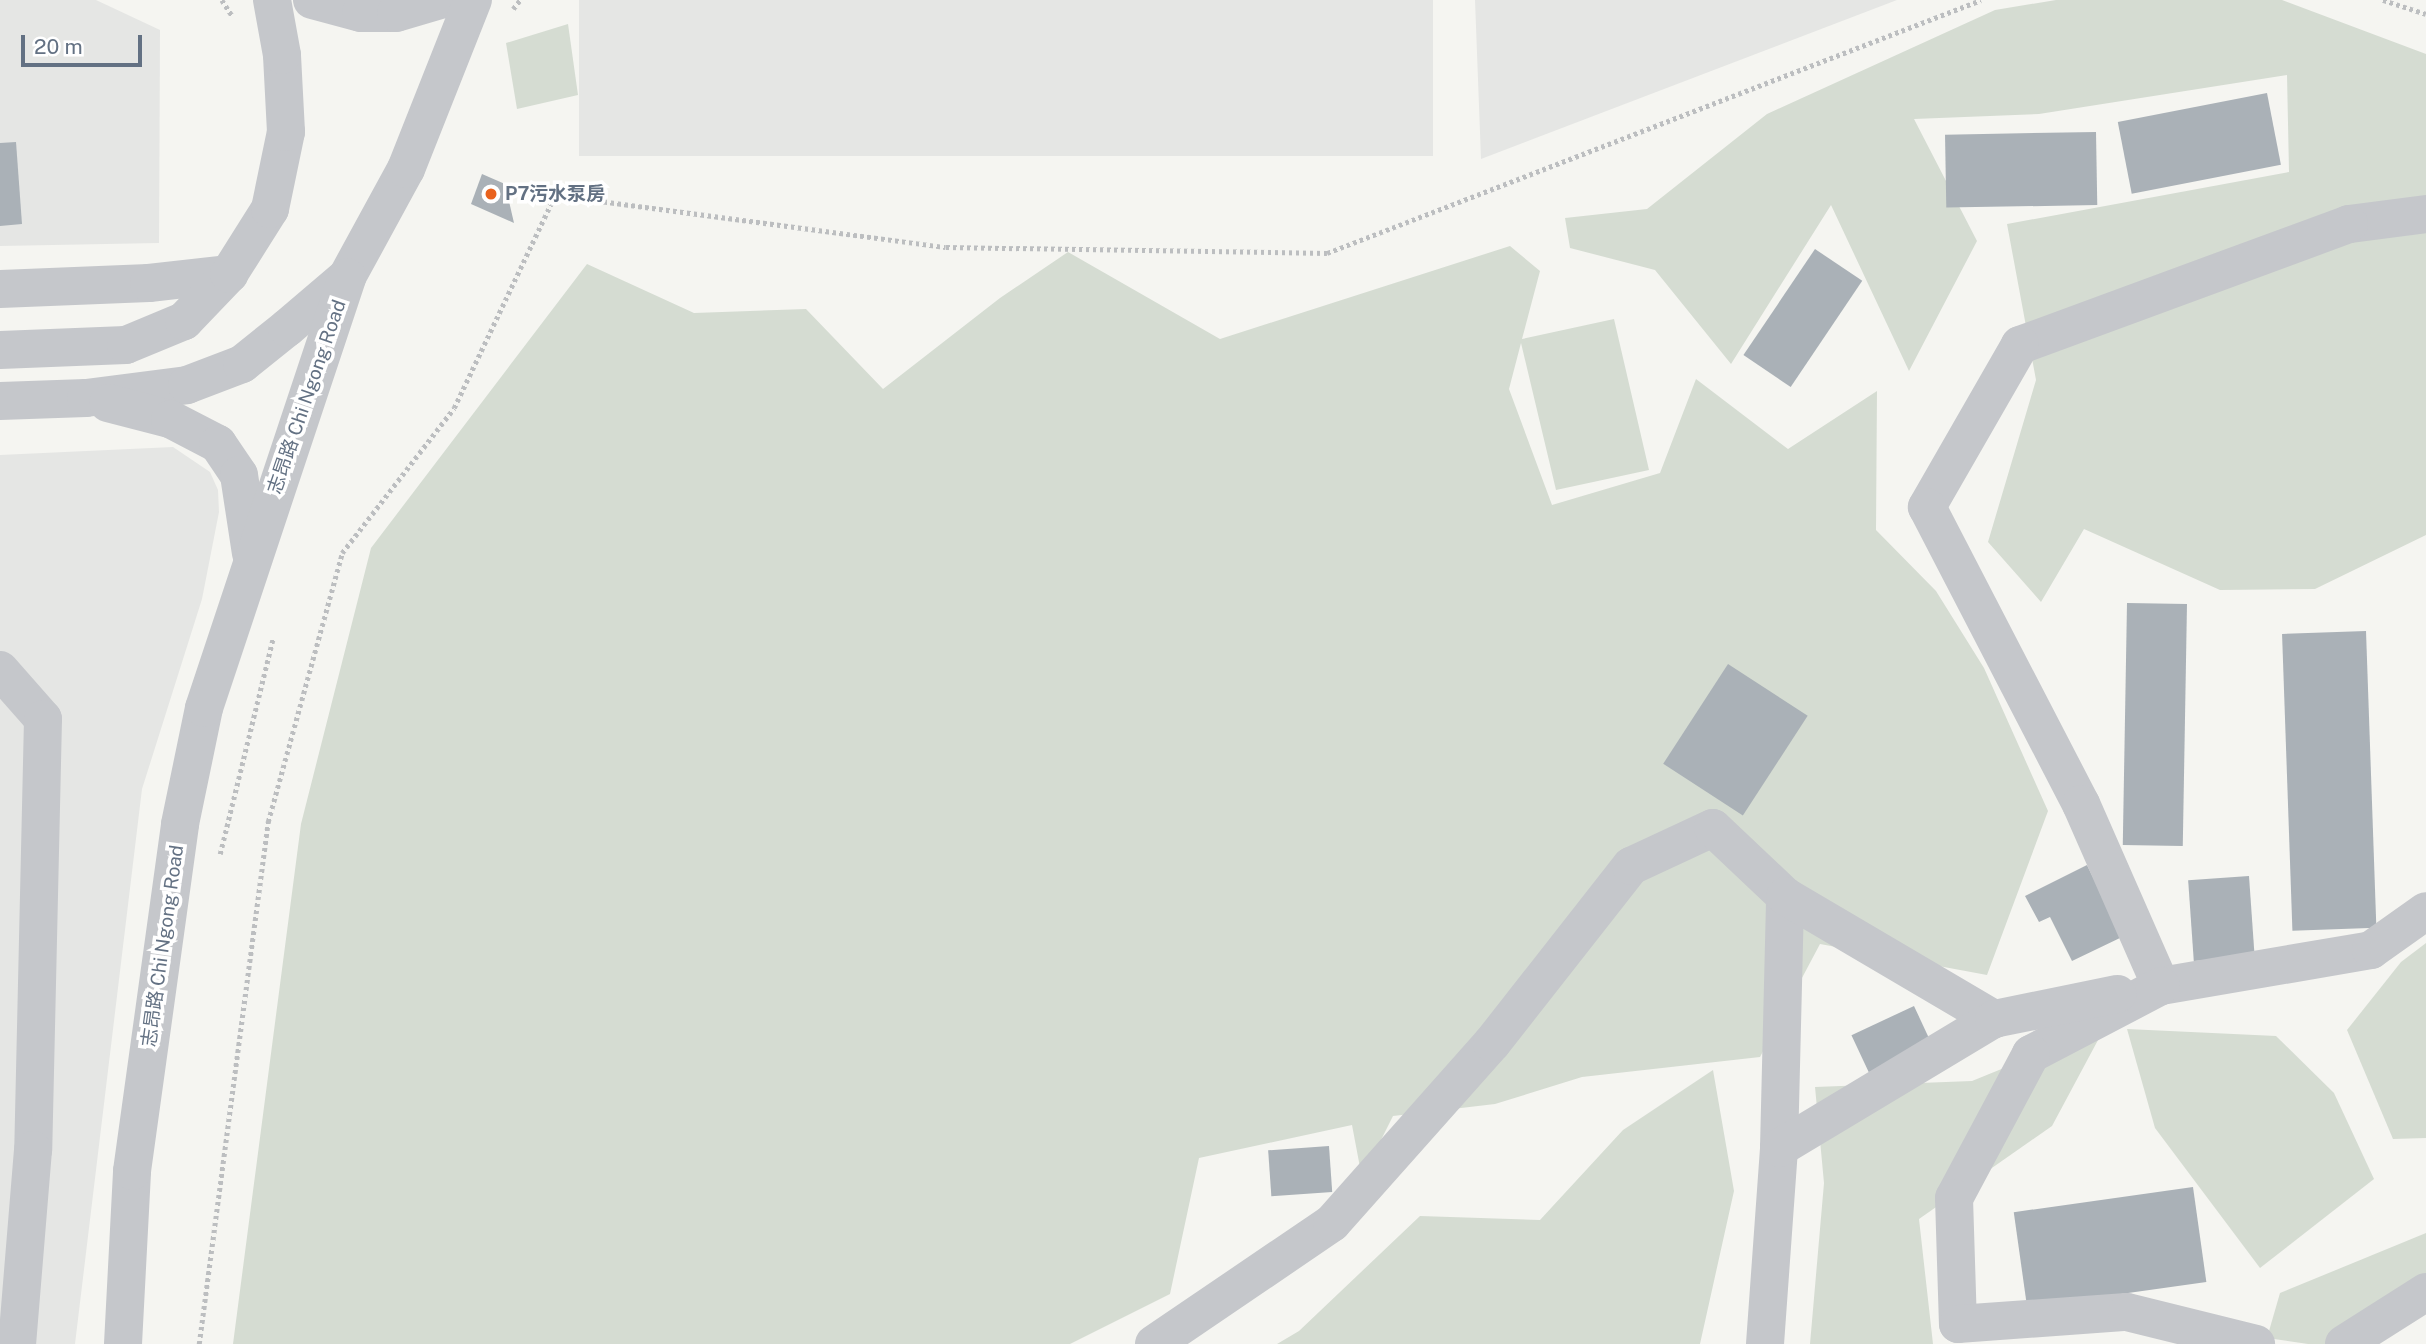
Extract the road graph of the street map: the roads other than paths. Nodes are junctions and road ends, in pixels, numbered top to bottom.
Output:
1 (272, 0) edge
2 (312, 0) edge
3 (440, 0) edge
4 (488, 10) edge
5 (2426, 214) edge
6 (229, 274) junction
7 (347, 277) junction
8 (0, 289) edge
9 (0, 349) edge
10 (86, 398) junction
11 (0, 401) edge
12 (252, 556) junction
13 (0, 670) edge
14 (1785, 896) junction
15 (2426, 911) edge
16 (2161, 986) junction
17 (1994, 1019) junction
18 (1779, 1149) junction
19 (2426, 1292) edge
20 (17, 1344) edge
21 (123, 1344) edge
22 (1154, 1344) edge
23 (1765, 1344) edge
24 (2256, 1344) edge
25 (2344, 1344) edge

1 - 6 street
2 - 3 street
4 - 7 street
5 - 16 street
6 - 8 street
6 - 9 street
7 - 10 street
7 - 12 street, 志昂路 Chi Ngong Road
10 - 11 street
10 - 12 street, 志昂路 Chi Ngong Road
12 - 21 street, 志昂路 Chi Ngong Road
13 - 20 street
14 - 17 street
14 - 18 street
14 - 22 street
15 - 16 street
16 - 17 street
16 - 24 street
17 - 18 street
18 - 23 street
19 - 25 street

